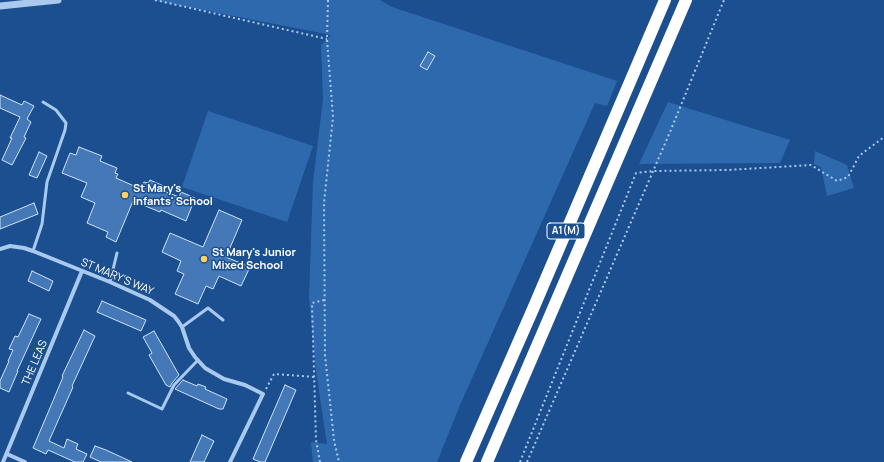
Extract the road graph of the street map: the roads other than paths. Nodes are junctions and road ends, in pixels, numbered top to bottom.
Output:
1 (58, 0) edge
2 (665, 0) edge
3 (686, 0) edge
4 (0, 6) edge
5 (43, 102) dead end
6 (0, 249) edge
7 (33, 251) junction
8 (117, 253) dead end
9 (82, 271) junction
10 (110, 282) junction
11 (223, 320) dead end
12 (182, 328) junction
13 (198, 360) junction
14 (128, 393) dead end
15 (7, 454) junction
16 (3, 462) edge
17 (25, 462) edge
18 (230, 462) edge
19 (466, 462) edge
20 (487, 462) edge

1 - 4 street
2 - 19 highway, A1(M)
3 - 20 highway, A1(M)
5 - 7 lane
6 - 7 street, ST MARY'S WAY
7 - 9 street, ST MARY'S WAY
8 - 10 lane
9 - 10 street, ST MARY'S WAY
9 - 15 street, THE LEAS
10 - 12 street, ST MARY'S WAY
11 - 12 lane
12 - 13 street, ST MARY'S WAY
13 - 14 lane
13 - 18 street, ST MARY'S WAY
15 - 16 street, THE LEAS
15 - 17 street

